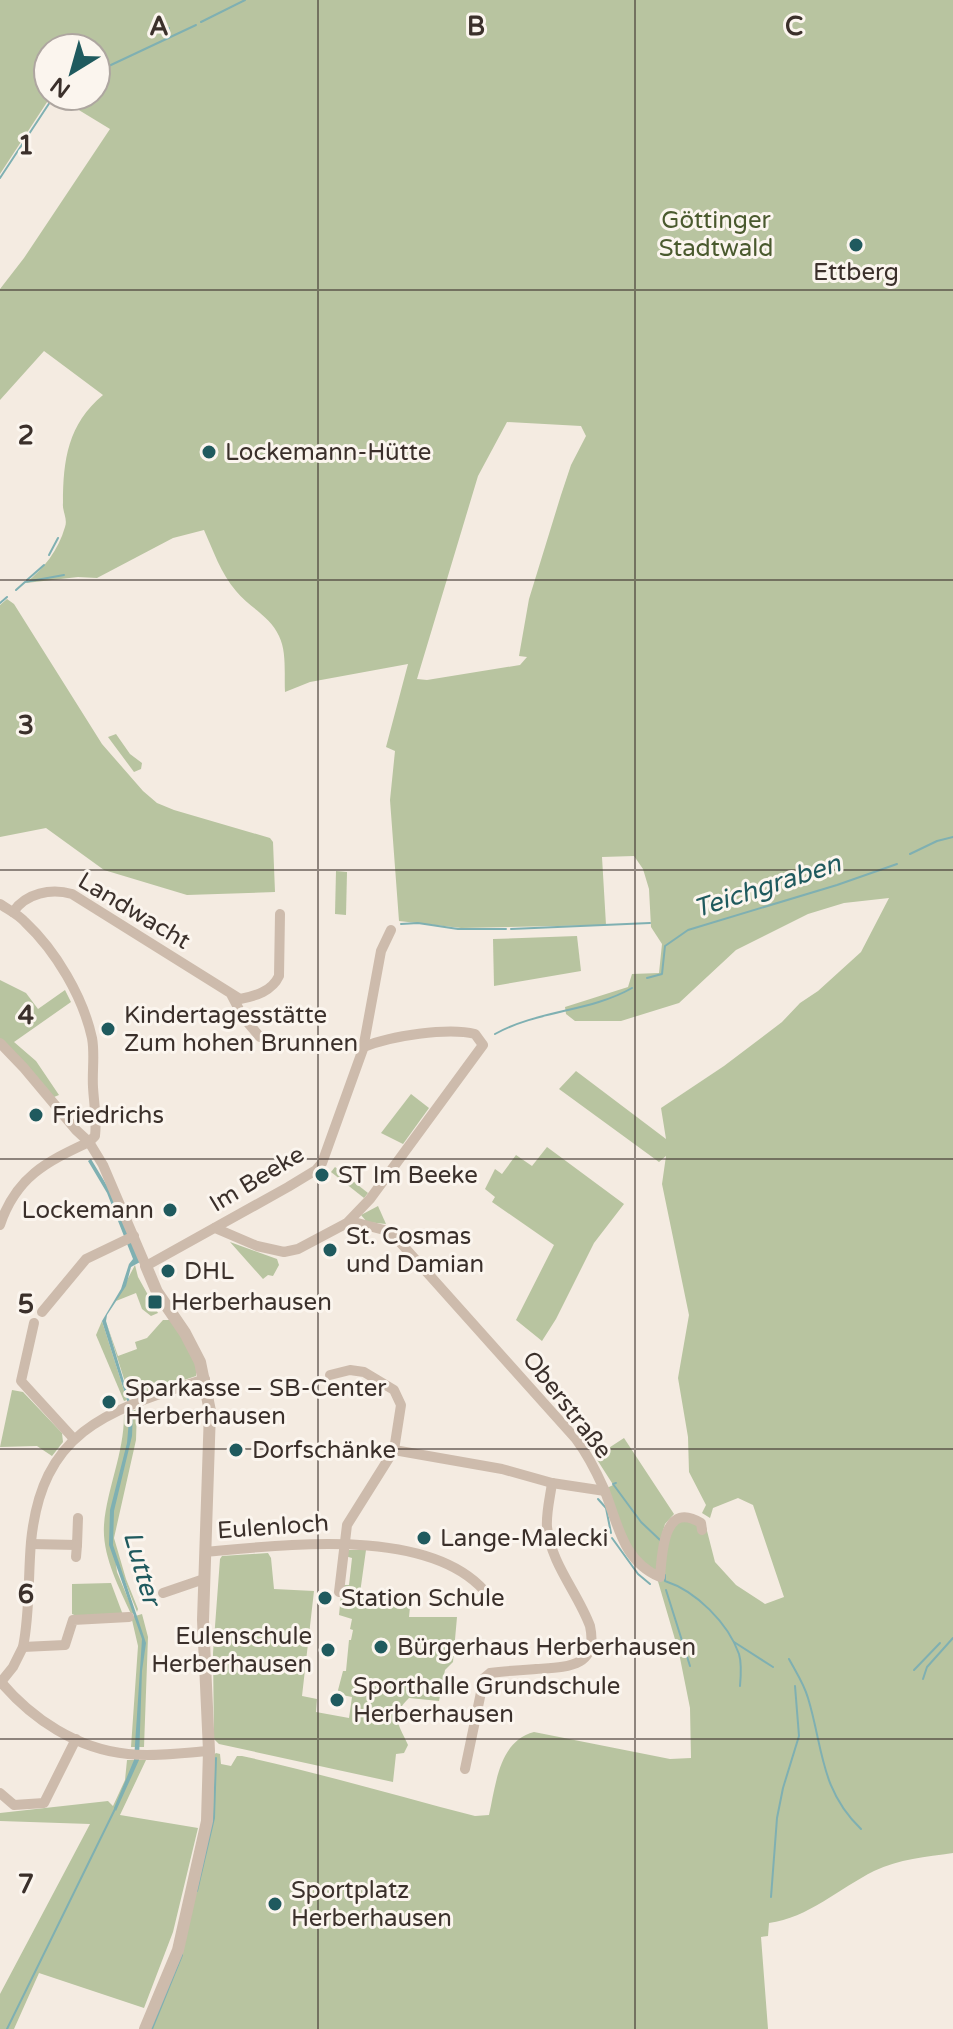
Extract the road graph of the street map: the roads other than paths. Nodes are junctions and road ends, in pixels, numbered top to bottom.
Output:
1 (0, 904) edge
2 (13, 912) junction
3 (280, 914) dead end
4 (391, 930) dead end
5 (232, 996) junction
6 (260, 1037) dead end
7 (0, 1043) edge
8 (364, 1047) junction
9 (96, 1123) junction
10 (76, 1130) junction
11 (89, 1142) junction
12 (350, 1221) junction
13 (0, 1225) edge
14 (215, 1228) junction
15 (129, 1238) junction
16 (146, 1266) junction
17 (42, 1312) dead end
18 (34, 1323) dead end
19 (330, 1375) dead end
20 (205, 1379) junction
21 (74, 1439) junction
22 (394, 1450) junction
23 (552, 1483) junction
24 (605, 1491) junction
25 (78, 1518) dead end
26 (702, 1530) dead end
27 (343, 1543) junction
28 (31, 1544) junction
29 (77, 1545) junction
30 (206, 1552) junction
31 (76, 1557) dead end
32 (204, 1579) junction
33 (339, 1592) dead end
34 (163, 1593) dead end
35 (488, 1595) dead end
36 (129, 1617) dead end
37 (23, 1647) junction
38 (0, 1681) edge
39 (76, 1739) junction
40 (209, 1751) junction
41 (465, 1769) dead end
42 (0, 1793) edge
43 (145, 2029) edge

1 - 2 street
2 - 5 street, Landwacht
2 - 9 street
3 - 5 street
4 - 8 street, Im Beeke
5 - 6 street, Landwacht
7 - 10 street
8 - 12 street
8 - 14 street, Im Beeke
9 - 10 street
9 - 11 street
10 - 11 street
11 - 13 street
11 - 15 street
12 - 14 street
12 - 24 street, Oberstraße
14 - 16 street, Im Beeke
15 - 16 street
15 - 17 street
16 - 20 street
18 - 21 street
19 - 22 street
20 - 21 street
20 - 30 street
21 - 28 street
22 - 23 street
22 - 27 street
23 - 24 street
23 - 41 street
24 - 26 street, Oberstraße
25 - 29 street
27 - 30 street, Eulenloch
27 - 33 street, Eulenloch
27 - 35 street, Eulenloch
28 - 29 street
28 - 37 street
29 - 31 street
30 - 32 street
32 - 34 street
32 - 40 street
36 - 37 street
37 - 38 street
38 - 39 street
39 - 40 street
39 - 42 street
40 - 43 street

